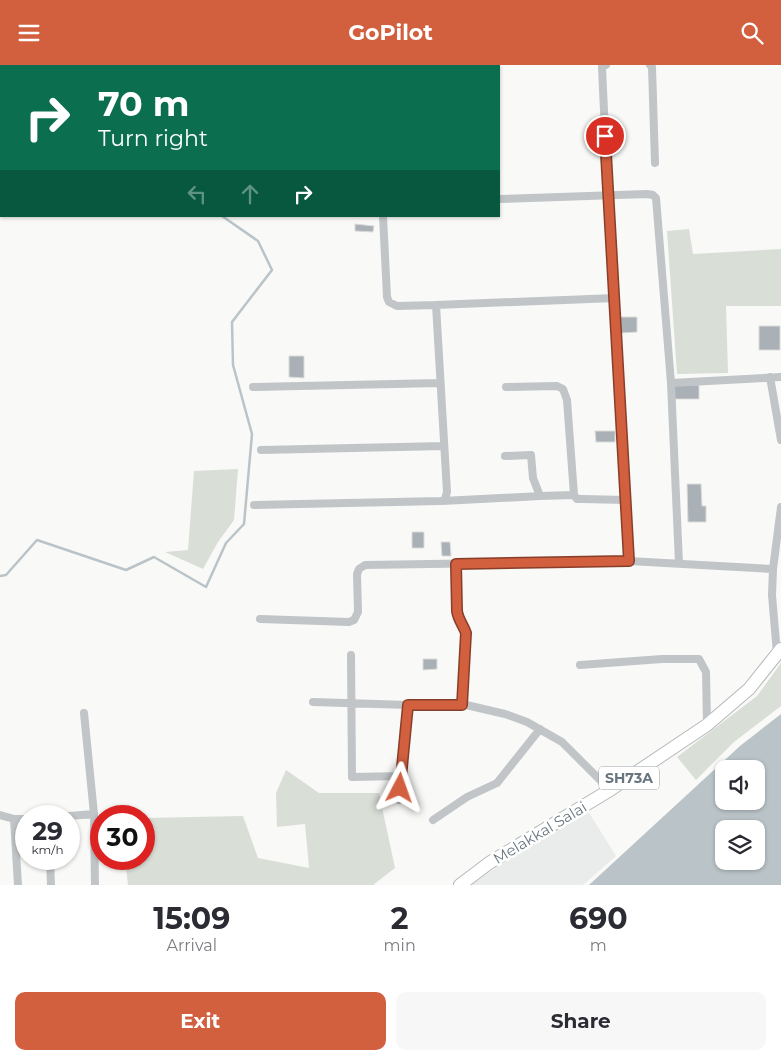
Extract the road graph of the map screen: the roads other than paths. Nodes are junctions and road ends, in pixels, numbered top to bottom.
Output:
1 (606, 65) edge
2 (650, 65) edge
3 (655, 163) dead end
4 (608, 195) junction
5 (500, 199) edge
6 (383, 217) edge
7 (615, 298) junction
8 (436, 305) junction
9 (770, 377) junction
10 (781, 377) edge
11 (440, 383) junction
12 (671, 383) junction
13 (253, 387) dead end
14 (506, 387) dead end
15 (781, 440) edge
16 (444, 446) junction
17 (261, 450) dead end
18 (505, 456) dead end
19 (574, 495) junction
20 (540, 496) junction
21 (627, 500) junction
22 (441, 501) junction
23 (254, 505) dead end
24 (781, 507) edge
25 (629, 561) junction
26 (679, 563) junction
27 (456, 564) junction
28 (774, 569) junction
29 (260, 619) dead end
30 (779, 652) edge
31 (351, 655) dead end
32 (580, 665) dead end
33 (313, 701) dead end
34 (352, 703) junction
35 (408, 705) junction
36 (462, 705) junction
37 (84, 713) dead end
38 (707, 725) junction
39 (540, 729) junction
40 (401, 776) junction
41 (610, 790) junction
42 (399, 799) dead end
43 (93, 805) edge
44 (0, 815) edge
45 (14, 819) joint
46 (433, 820) dead end
47 (50, 870) edge
48 (95, 870) edge
49 (18, 885) edge
50 (51, 885) edge
51 (95, 885) edge
52 (460, 885) edge

1 - 4 street
2 - 3 street
4 - 5 street
4 - 7 street
4 - 12 street
6 - 8 street
7 - 8 street
7 - 21 street
8 - 11 street
9 - 10 street
9 - 12 street
9 - 15 street
11 - 13 street
11 - 16 street
12 - 26 street
14 - 19 street
16 - 17 street
16 - 22 street
18 - 20 street
19 - 20 street
19 - 21 street
20 - 22 street
21 - 25 street
22 - 23 street
24 - 28 street
25 - 26 street
25 - 27 street
26 - 28 street
27 - 29 street
27 - 36 street
28 - 30 street
30 - 38 main road, Melakkal Salai / SH73A
31 - 34 street
32 - 38 street
33 - 34 street
34 - 35 street
34 - 40 street
35 - 36 street
35 - 40 street
36 - 39 street
37 - 43 street
38 - 41 main road, Melakkal Salai / SH73A
39 - 41 street
39 - 46 street
40 - 42 street
41 - 52 main road, Melakkal Salai / SH73A
44 - 45 street
45 - 49 street
47 - 50 street
48 - 51 street

